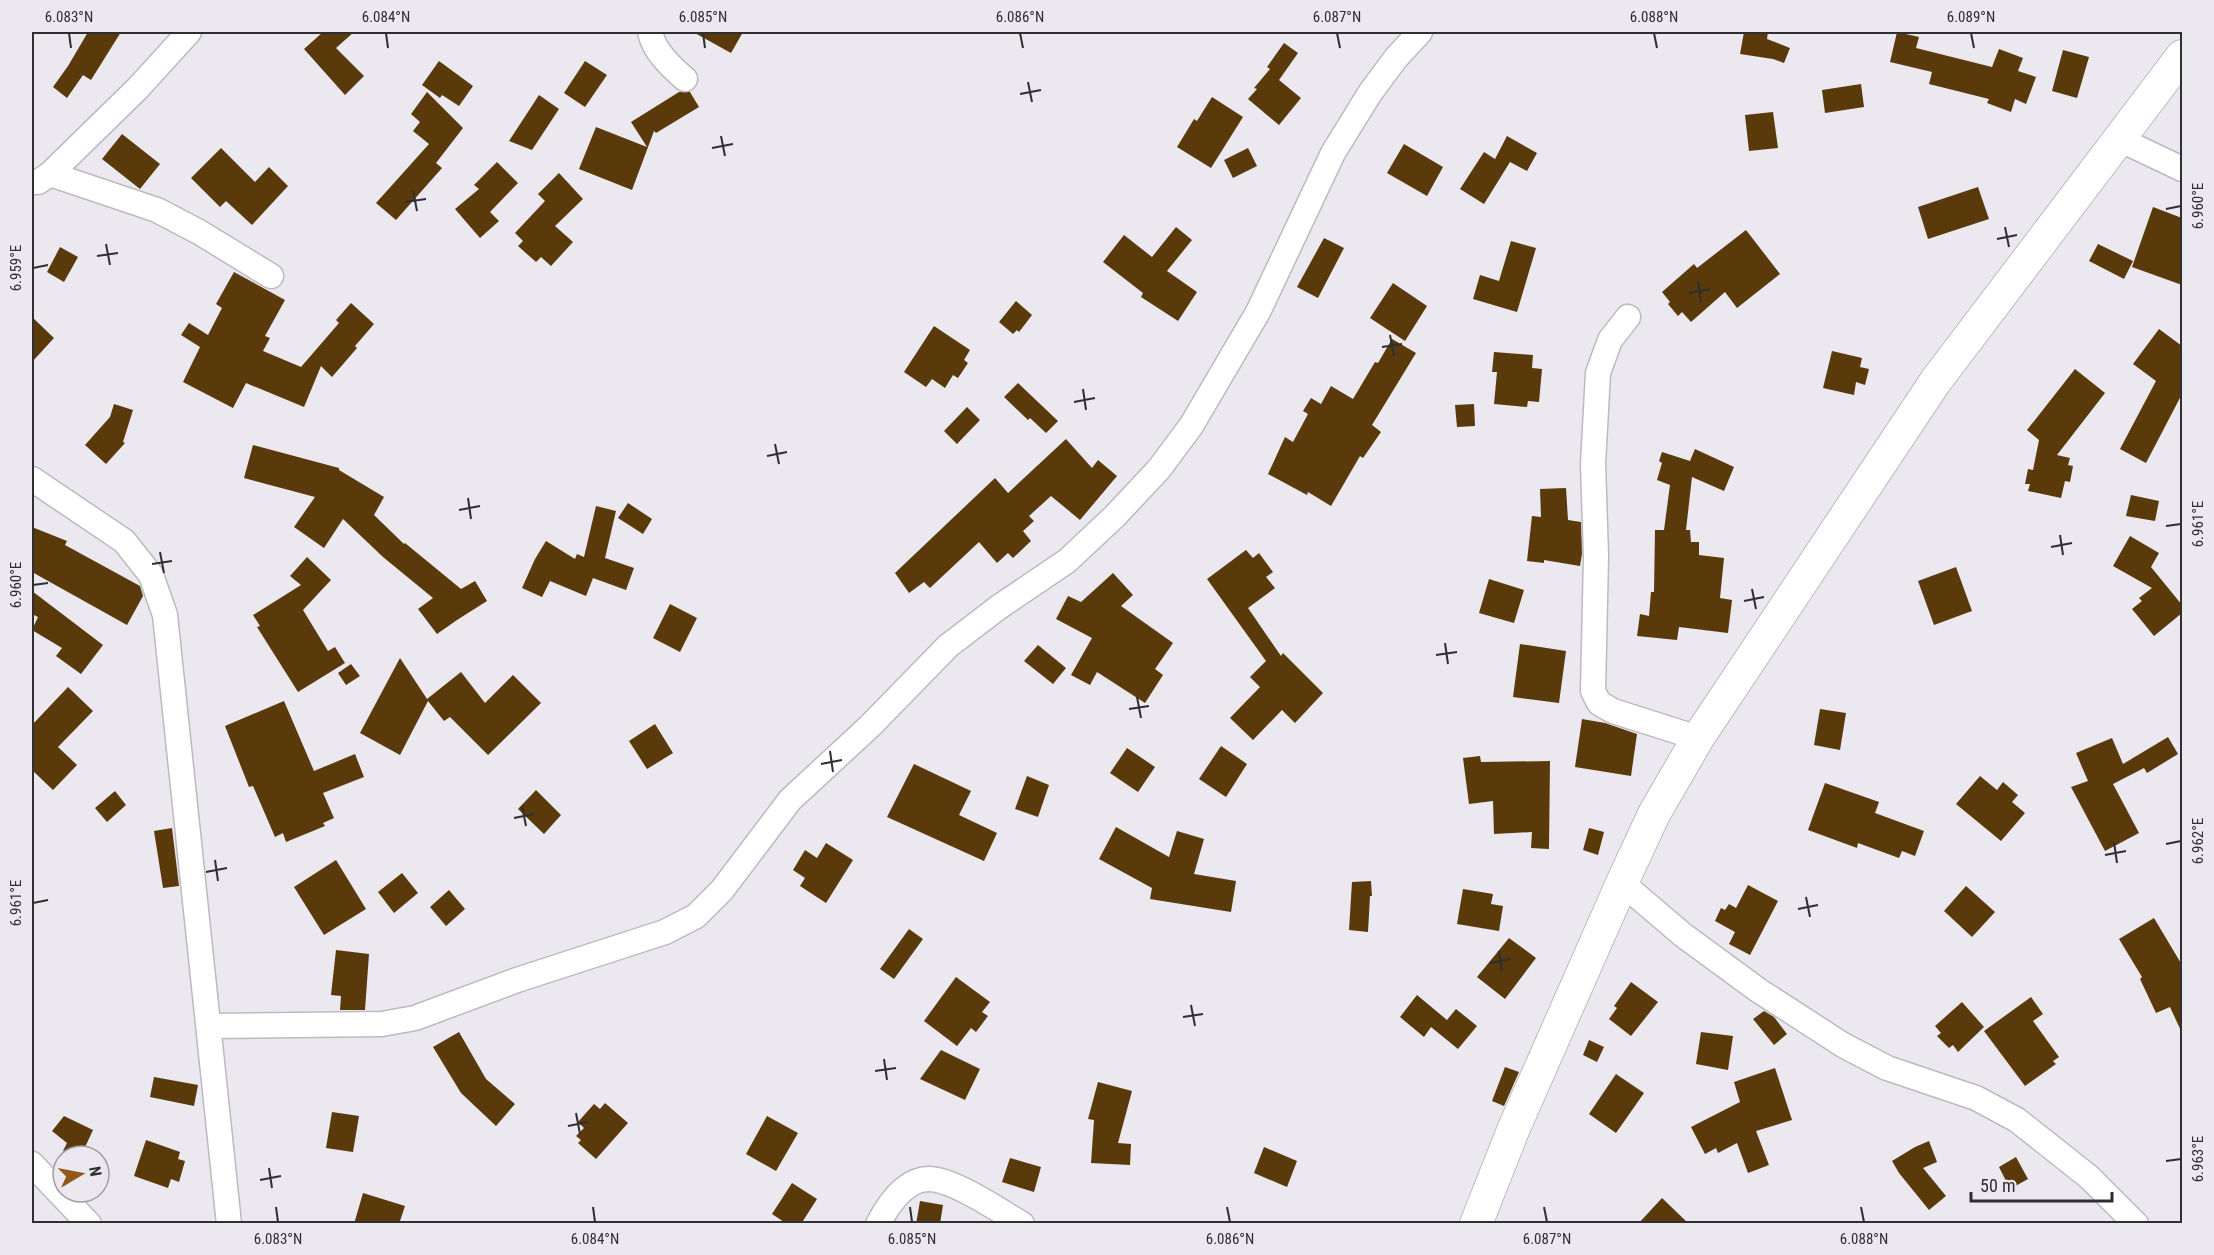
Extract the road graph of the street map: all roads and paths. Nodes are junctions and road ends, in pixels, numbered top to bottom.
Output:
1 (189, 32) edge
2 (650, 32) edge
3 (1420, 32) edge
4 (2182, 56) edge
5 (685, 79) dead end
6 (2121, 140) junction
7 (2182, 169) edge
8 (41, 178) edge
9 (271, 276) dead end
10 (1628, 316) dead end
11 (32, 479) edge
12 (1698, 738) junction
13 (1622, 883) junction
14 (209, 1026) junction
15 (32, 1164) edge
16 (88, 1224) edge
17 (229, 1224) edge
18 (878, 1224) edge
19 (1022, 1224) edge
20 (1476, 1224) edge
21 (2136, 1224) edge

1 - 8 street
2 - 5 street
3 - 14 street
4 - 6 main road
6 - 7 street
6 - 12 main road
8 - 9 street
10 - 12 street
11 - 14 street
12 - 13 main road
13 - 20 main road
13 - 21 street
14 - 17 street
15 - 16 street
18 - 19 street

